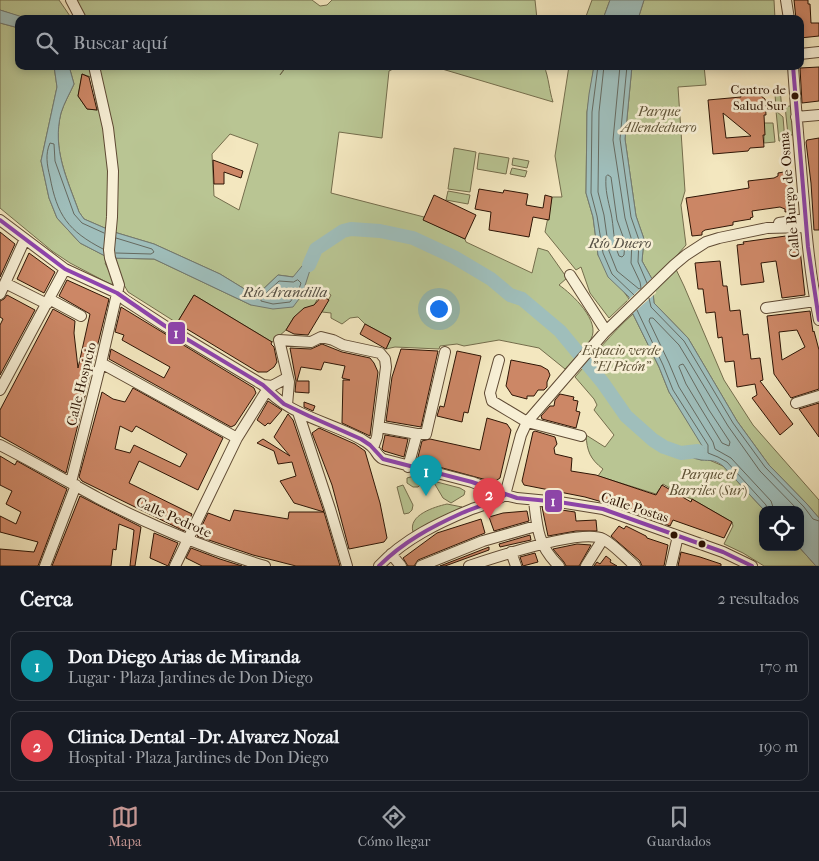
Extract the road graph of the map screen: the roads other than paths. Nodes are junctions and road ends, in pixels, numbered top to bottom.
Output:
1 (71, 0) edge
2 (786, 0) edge
3 (78, 15) edge
4 (788, 15) edge
5 (819, 52) edge
6 (804, 54) edge
7 (95, 70) edge
8 (793, 70) edge
9 (819, 115) edge
10 (796, 117) junction
11 (0, 220) edge
12 (806, 223) junction
13 (25, 239) junction
14 (65, 269) junction
15 (570, 275) dead end
16 (5, 283) junction
17 (816, 290) edge
18 (118, 293) junction
19 (0, 294) edge
20 (48, 302) junction
21 (815, 302) junction
22 (766, 308) dead end
23 (81, 316) dead end
24 (819, 320) edge
25 (606, 331) junction
26 (445, 352) dead end
27 (499, 360) dead end
28 (102, 363) junction
29 (286, 376) junction
30 (265, 388) junction
31 (0, 390) edge
32 (819, 396) edge
33 (283, 402) junction
34 (796, 403) dead end
35 (298, 412) junction
36 (314, 418) junction
37 (527, 422) junction
38 (378, 427) junction
39 (303, 431) junction
40 (417, 434) junction
41 (581, 436) dead end
42 (237, 438) junction
43 (0, 445) edge
44 (373, 448) junction
45 (408, 467) junction
46 (74, 484) junction
47 (505, 495) junction
48 (534, 500) junction
49 (536, 526) junction
50 (678, 536) junction
51 (603, 539) junction
52 (188, 540) junction
53 (545, 544) junction
54 (511, 552) junction
55 (391, 554) junction
56 (44, 566) edge
57 (175, 566) edge
58 (265, 566) edge
59 (347, 566) edge
60 (379, 566) edge
61 (401, 566) edge
62 (421, 566) edge
63 (469, 566) edge
64 (516, 566) edge
65 (559, 566) edge
66 (586, 566) edge
67 (635, 566) edge
68 (670, 566) edge
69 (752, 566) edge

1 - 3 street
2 - 4 street
5 - 6 street
7 - 18 street
8 - 10 street, Calle Burgo de Osma
9 - 10 street
10 - 12 street, Calle Burgo de Osma
11 - 13 street
12 - 17 street, Calle Burgo de Osma
12 - 25 street
13 - 14 street
13 - 16 street
14 - 18 street
14 - 20 street
15 - 25 street
16 - 19 street
16 - 20 street
17 - 21 street, Calle Burgo de Osma
18 - 28 street, Calle Hospicio
18 - 30 street
20 - 23 street
20 - 31 street
21 - 22 street
21 - 24 street, Calle Burgo de Osma
25 - 37 street
26 - 40 street
27 - 37 street
28 - 42 street
28 - 46 street, Calle Hospicio
29 - 30 street
29 - 33 street
29 - 38 street
30 - 33 street
30 - 42 street
32 - 34 street
33 - 35 street
35 - 36 street
35 - 39 street
36 - 39 street
36 - 44 street
37 - 41 street
37 - 47 street
38 - 40 street
38 - 44 street
39 - 59 street
40 - 45 street
42 - 52 street
43 - 46 street, Calle Pedrote
44 - 45 street, Calle Postas
45 - 47 street, Calle Postas
46 - 52 street, Calle Pedrote
46 - 56 street, Calle Hospicio
47 - 48 street, Calle Postas
47 - 55 street
48 - 49 street
48 - 50 street, Calle Postas
49 - 53 street
49 - 62 street
50 - 68 street
50 - 69 street, Calle Postas
51 - 53 street
51 - 66 street
51 - 67 street
52 - 57 street
52 - 58 street, Calle Pedrote
53 - 54 street
53 - 65 street
54 - 63 street
54 - 64 street
55 - 60 street
55 - 61 street

